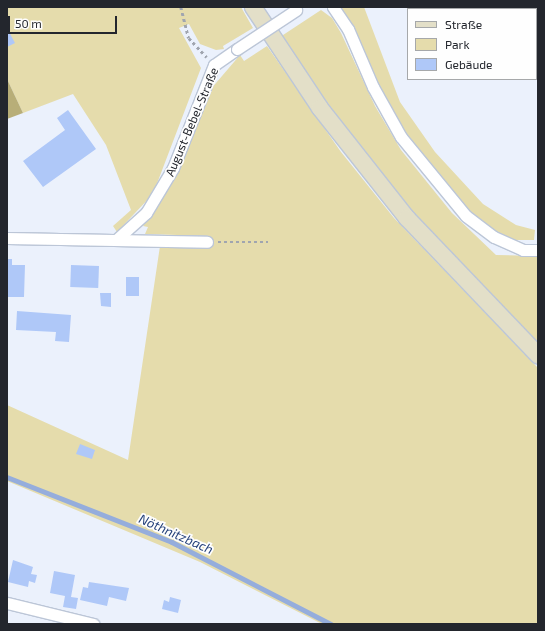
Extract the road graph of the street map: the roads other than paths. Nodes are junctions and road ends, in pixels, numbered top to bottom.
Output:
1 (253, 7) edge
2 (333, 7) edge
3 (299, 9) edge
4 (7, 238) edge
5 (117, 239) junction
6 (207, 242) road end
7 (538, 250) edge
8 (538, 355) edge
9 (7, 603) edge
10 (93, 624) edge

1 - 8 main road
2 - 7 street
3 - 5 street, August-Bebel-Straße, bridge
4 - 5 street
5 - 6 street
9 - 10 street

